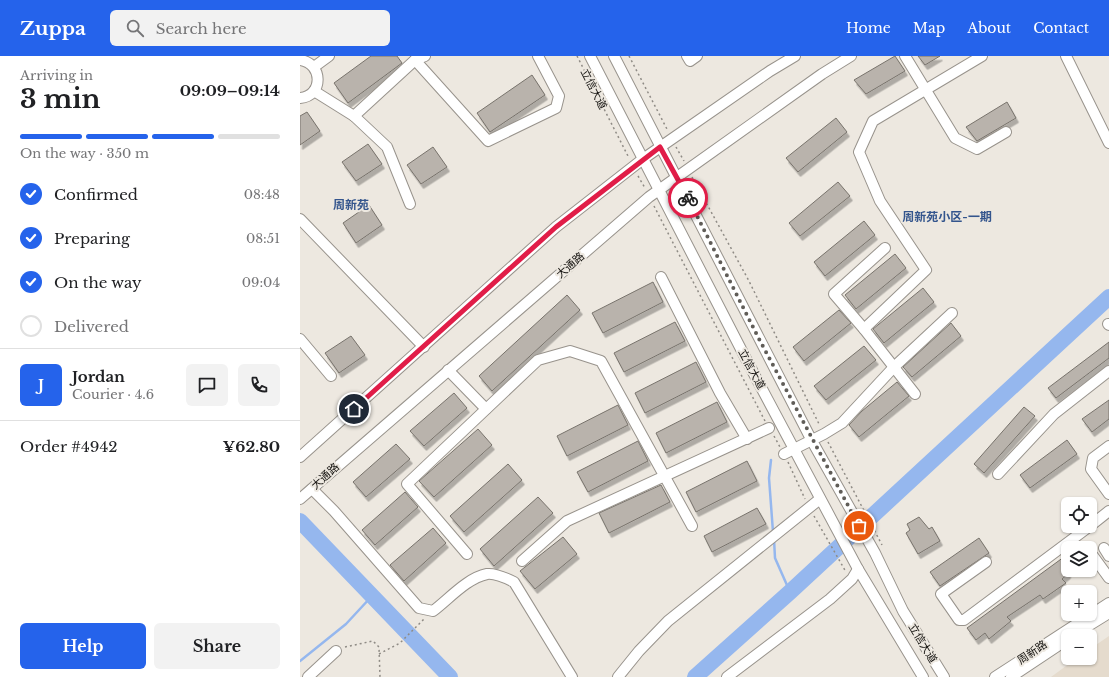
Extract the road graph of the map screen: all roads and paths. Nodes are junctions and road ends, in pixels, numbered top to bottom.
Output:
1 (330, 56) edge
2 (538, 56) edge
3 (577, 56) edge
4 (590, 56) edge
5 (614, 56) edge
6 (629, 56) edge
7 (687, 56) edge
8 (698, 56) edge
9 (795, 56) edge
10 (851, 56) edge
11 (905, 56) edge
12 (982, 56) edge
13 (1066, 56) edge
14 (420, 58) edge
15 (300, 60) edge
16 (782, 60) edge
17 (314, 67) junction
18 (926, 89) junction
19 (314, 91) junction
20 (300, 98) edge
21 (354, 116) junction
22 (1006, 132) dead end
23 (672, 139) junction
24 (1109, 142) edge
25 (660, 147) junction
26 (643, 159) junction
27 (633, 167) junction
28 (688, 170) junction
29 (677, 177) junction
30 (659, 190) junction
31 (649, 197) junction
32 (410, 204) dead end
33 (300, 218) edge
34 (885, 248) dead end
35 (661, 277) dead end
36 (952, 313) dead end
37 (864, 329) junction
38 (300, 339) edge
39 (424, 347) junction
40 (894, 367) junction
41 (448, 370) junction
42 (1109, 371) edge
43 (331, 376) dead end
44 (915, 394) dead end
45 (486, 409) junction
46 (769, 428) junction
47 (824, 434) junction
48 (746, 438) junction
49 (812, 441) junction
50 (1109, 446) edge
51 (794, 450) junction
52 (784, 454) junction
53 (300, 457) edge
54 (998, 474) dead end
55 (665, 476) junction
56 (306, 494) edge
57 (1109, 494) edge
58 (820, 499) junction
59 (809, 507) junction
60 (1109, 511) edge
61 (1097, 520) edge
62 (692, 526) dead end
63 (1081, 533) edge
64 (881, 541) dead end
65 (467, 554) dead end
66 (522, 561) dead end
67 (986, 562) dead end
68 (1097, 562) edge
69 (844, 569) dead end
70 (858, 569) junction
71 (1109, 578) edge
72 (1109, 602) edge
73 (1109, 613) edge
74 (422, 621) dead end
75 (1083, 629) edge
76 (1061, 644) edge
77 (336, 651) joint
78 (379, 654) junction
79 (308, 677) edge
80 (380, 677) edge
81 (572, 677) edge
82 (618, 677) edge
83 (727, 677) edge
84 (923, 677) edge
85 (944, 677) edge
86 (995, 677) edge
87 (1010, 677) edge

1 - 17 street
2 - 14 street
3 - 27 path, 立信大道
4 - 26 street, 立信大道
5 - 25 street, 立信大道
6 - 23 path
7 - 8 street
9 - 16 street
10 - 28 street, 大通路
11 - 18 street
12 - 18 street
13 - 24 street
14 - 21 street
15 - 17 street
16 - 23 street
17 - 19 street
18 - 22 street
18 - 37 street
19 - 20 street
19 - 21 street
21 - 32 street
23 - 25 street
23 - 28 path
25 - 26 street
25 - 29 street, 立信大道
26 - 27 street
26 - 30 street, 立信大道
27 - 31 path, 立信大道
27 - 39 street
28 - 29 street, 大通路
28 - 47 path
29 - 30 street, 大通路
29 - 49 street, 立信大道
30 - 31 street, 大通路
30 - 51 street, 立信大道
31 - 41 street, 大通路
31 - 46 path, 立信大道
33 - 39 street
34 - 37 street
35 - 48 street
36 - 40 street
37 - 40 street
38 - 43 street
39 - 53 street
40 - 44 street
40 - 47 street
41 - 45 street
41 - 56 street, 大通路
42 - 54 street
45 - 55 street
45 - 65 street
46 - 48 street
46 - 52 path, 立信大道
47 - 49 street
47 - 64 path
48 - 55 street
49 - 51 street
49 - 85 street, 立信大道
50 - 57 street
51 - 52 street
51 - 58 street, 立信大道
52 - 59 path, 立信大道
55 - 62 street
55 - 66 street
56 - 81 street
58 - 59 street
58 - 70 street, 立信大道
59 - 69 path, 立信大道
59 - 82 street
60 - 61 street
63 - 67 street
68 - 71 street
70 - 83 street
70 - 84 street, 立信大道
72 - 86 street, 周新路
73 - 75 street
74 - 78 path
76 - 87 street, 周新路
77 - 78 path
77 - 79 street
78 - 80 path

